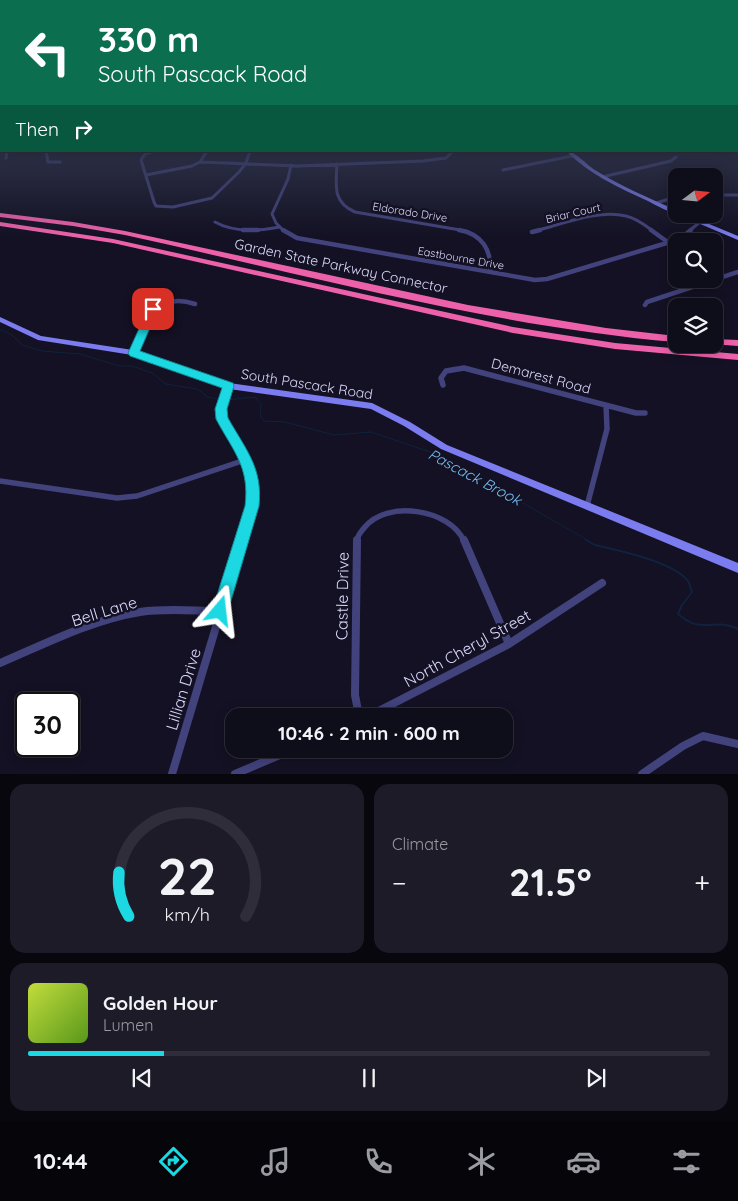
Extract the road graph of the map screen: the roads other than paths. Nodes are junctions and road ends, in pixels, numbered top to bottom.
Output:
1 (143, 165) edge
2 (192, 165) edge
3 (245, 165) edge
4 (290, 165) edge
5 (337, 165) edge
6 (527, 165) edge
7 (583, 165) edge
8 (653, 165) edge
9 (503, 170) dead end
10 (146, 176) junction
11 (602, 177) junction
12 (723, 195) edge
13 (738, 195) edge
14 (668, 199) edge
15 (656, 203) junction
16 (668, 208) edge
17 (0, 215) edge
18 (215, 222) dead end
19 (699, 223) edge
20 (703, 223) edge
21 (0, 224) edge
22 (280, 227) junction
23 (532, 232) dead end
24 (687, 233) edge
25 (736, 235) edge
26 (668, 242) edge
27 (668, 243) edge
28 (490, 272) junction
29 (738, 272) edge
30 (195, 304) dead end
31 (645, 305) dead end
32 (0, 319) edge
33 (668, 338) edge
34 (723, 342) edge
35 (738, 343) edge
36 (614, 346) junction
37 (738, 352) edge
38 (133, 353) junction
39 (738, 356) edge
40 (444, 385) dead end
41 (228, 386) junction
42 (606, 405) junction
43 (645, 414) dead end
44 (245, 460) junction
45 (0, 481) edge
46 (588, 506) junction
47 (738, 568) edge
48 (602, 583) dead end
49 (220, 611) junction
50 (509, 644) junction
51 (0, 663) edge
52 (357, 708) edge
53 (385, 708) edge
54 (738, 744) edge
55 (273, 758) edge
56 (172, 774) edge
57 (235, 774) edge
58 (642, 774) edge

1 - 10 street
2 - 10 street
3 - 10 street
4 - 22 street
5 - 28 street, Eldorado Drive
6 - 9 street
7 - 11 street
8 - 11 street
11 - 15 street
12 - 13 street
14 - 15 street
15 - 16 street
17 - 33 highway, Garden State Parkway Connector
18 - 22 street
19 - 24 street, Eastbourne Drive
20 - 25 street
21 - 36 highway, Garden State Parkway Connector
22 - 28 street, Eastbourne Drive
23 - 26 street, Briar Court
27 - 28 street, Eastbourne Drive
29 - 31 street
30 - 38 street
32 - 38 street, South Pascack Road
34 - 35 highway
36 - 37 highway
36 - 39 highway
38 - 41 street, South Pascack Road
40 - 42 street, Demarest Road
41 - 44 street, Lillian Drive
41 - 46 street, South Pascack Road
42 - 43 street, Demarest Road
42 - 46 street
44 - 45 street
44 - 49 street, Lillian Drive
46 - 47 street, South Pascack Road
48 - 50 street, North Cheryl Street
49 - 51 street, Bell Lane
49 - 56 street, Lillian Drive
50 - 52 street, Castle Drive
50 - 53 street, North Cheryl Street
54 - 58 street
55 - 57 street

